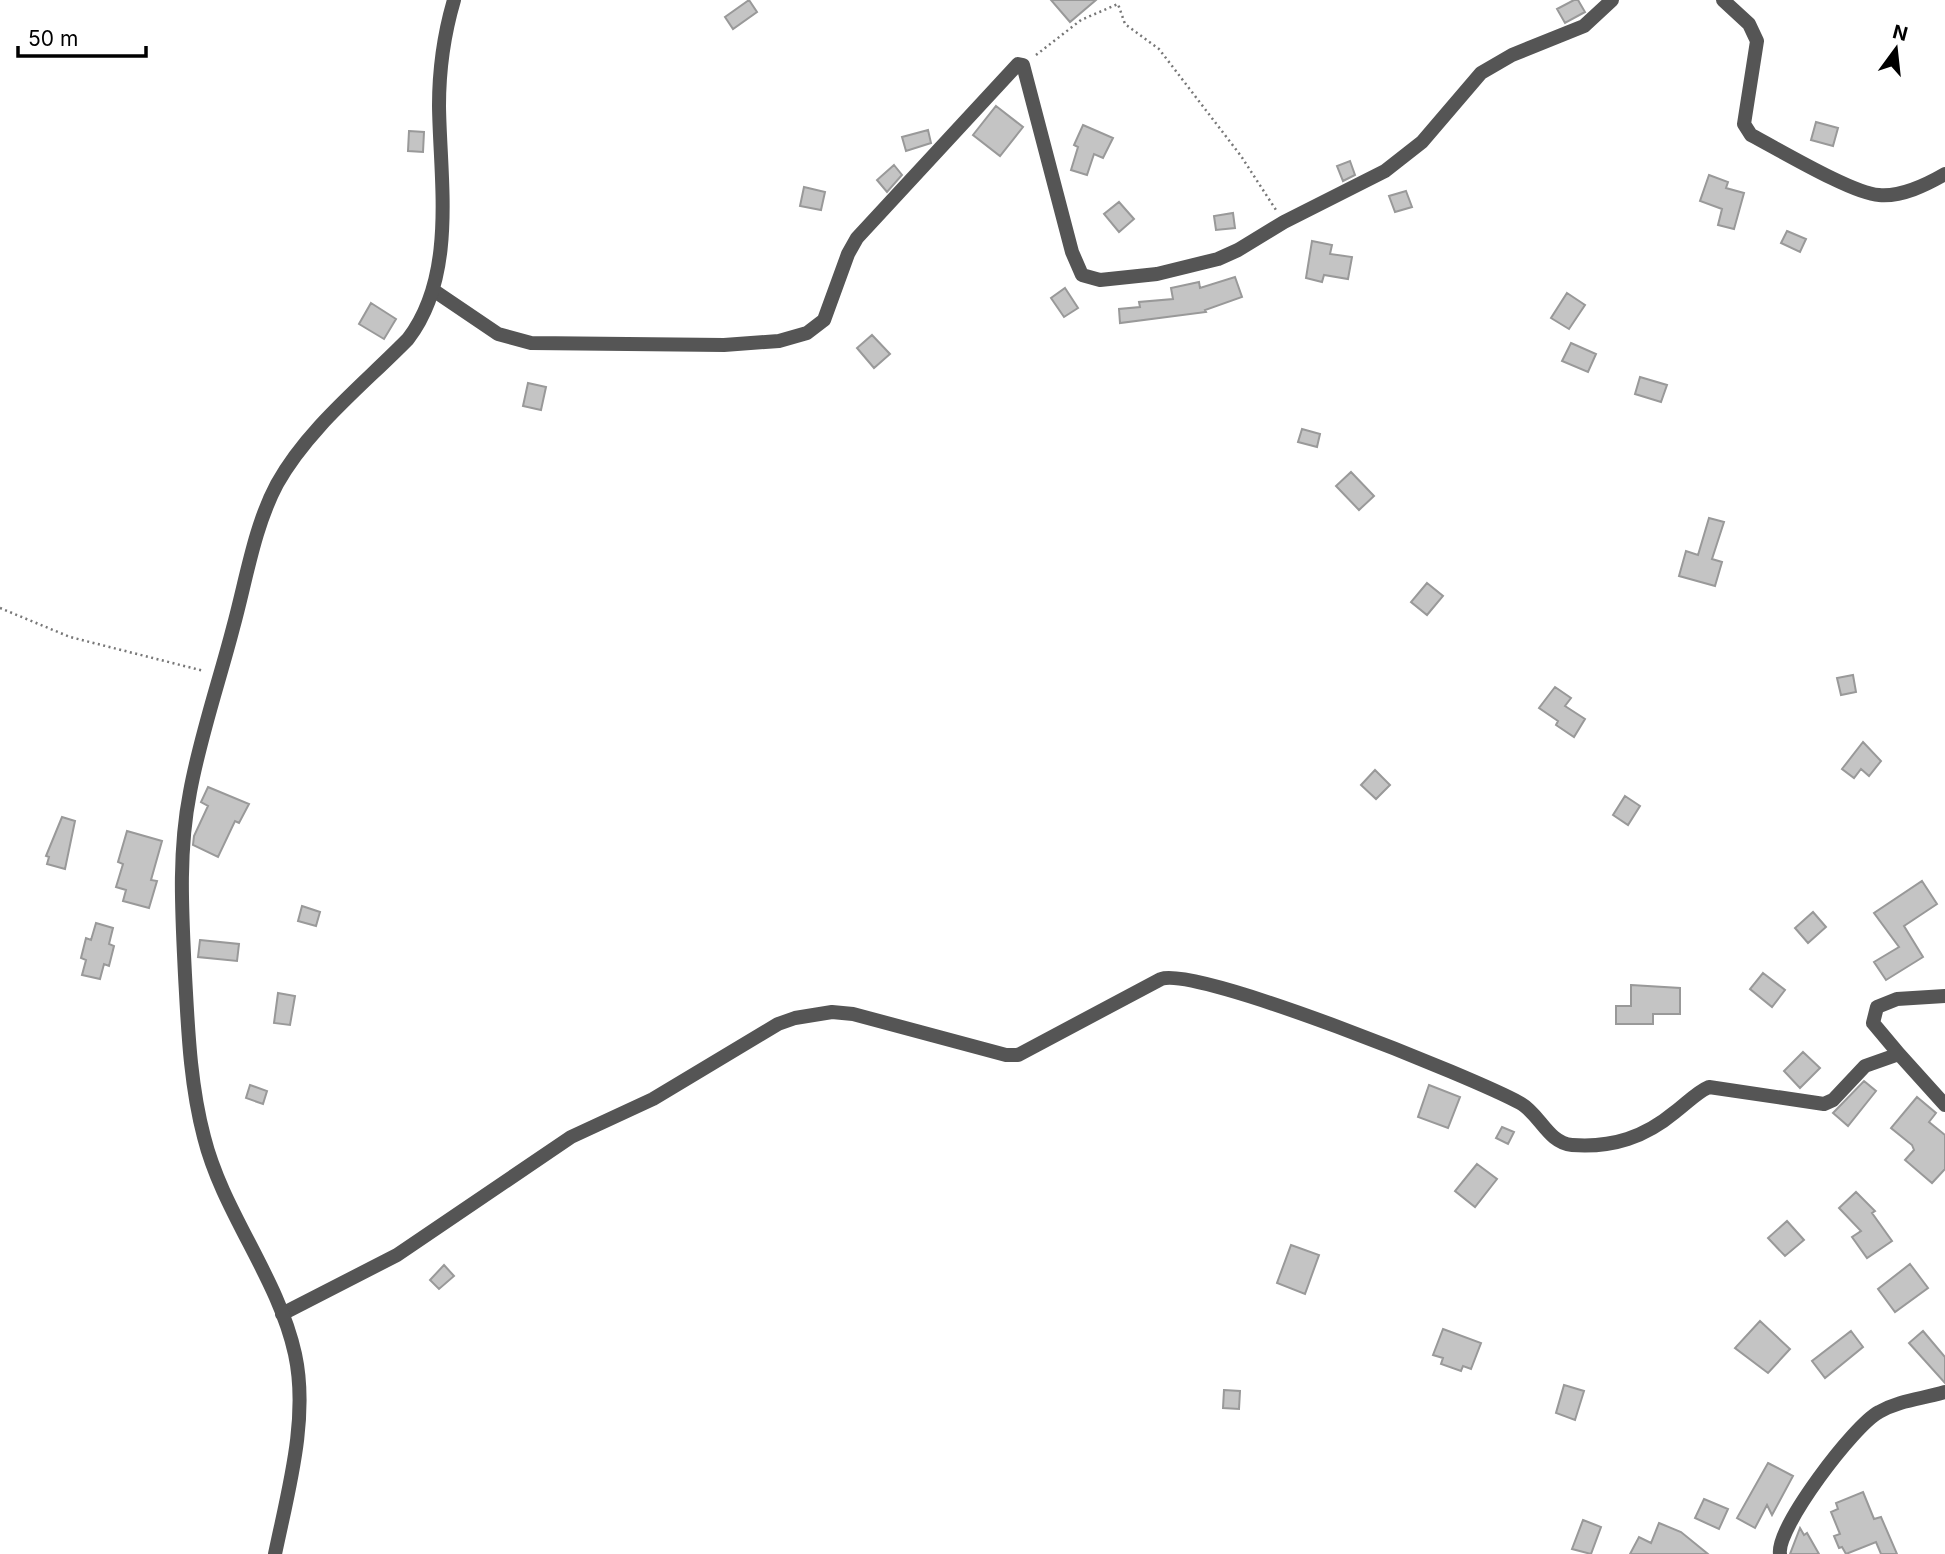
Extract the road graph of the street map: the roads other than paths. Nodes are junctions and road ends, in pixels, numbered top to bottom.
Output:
1 (454, 0) edge
2 (1612, 0) edge
3 (1723, 0) edge
4 (1945, 174) edge
5 (433, 290) junction
6 (1945, 996) edge
7 (1899, 1054) junction
8 (1945, 1105) edge
9 (282, 1314) junction
10 (1945, 1392) edge
11 (275, 1554) edge
12 (1780, 1554) edge

1 - 5 street
2 - 5 street
3 - 4 street
5 - 9 street
6 - 7 street
7 - 8 street
7 - 9 street
9 - 11 street
10 - 12 street

